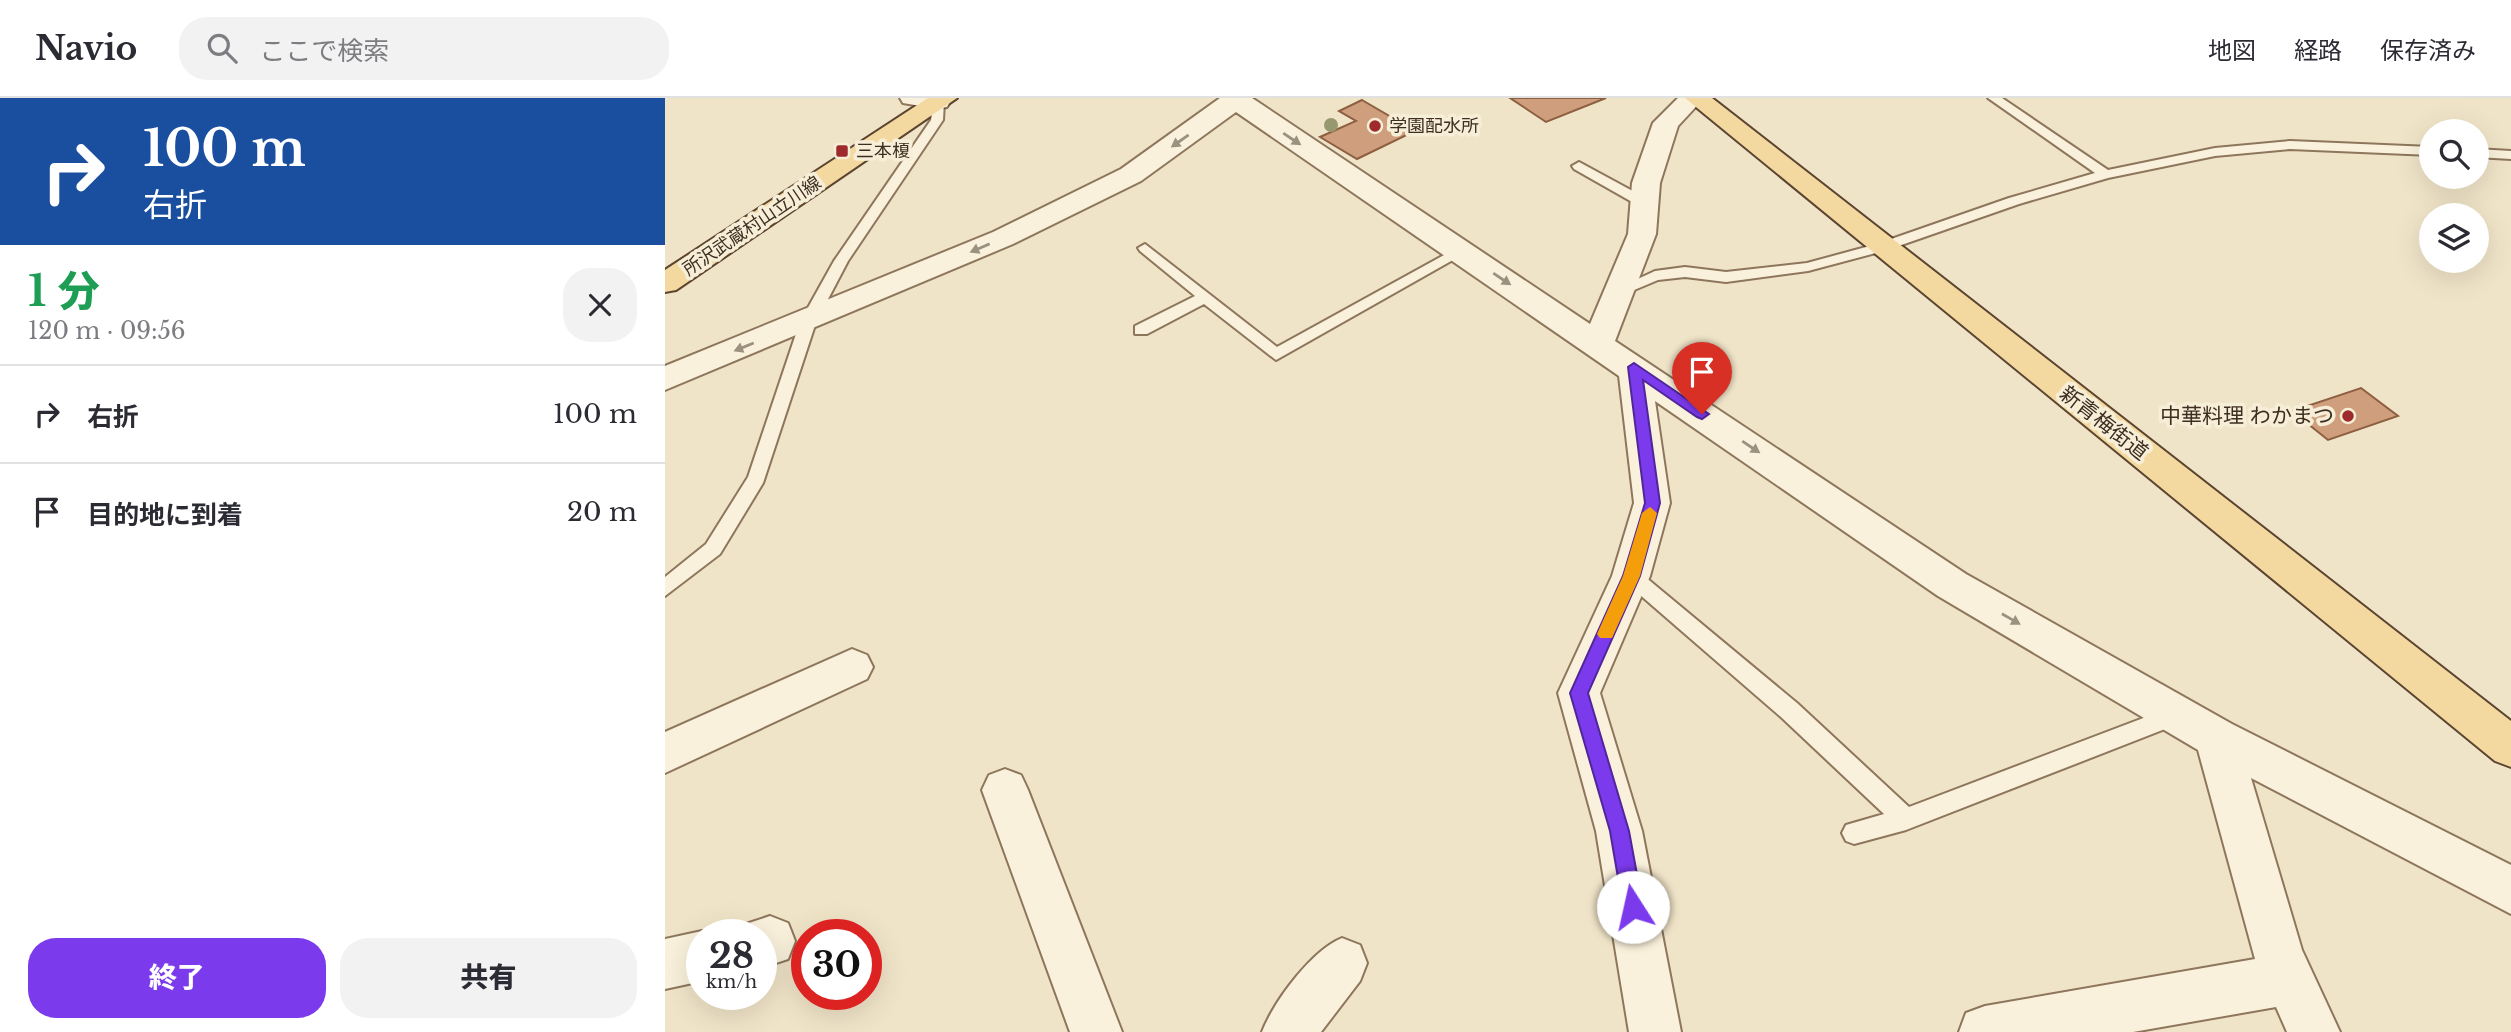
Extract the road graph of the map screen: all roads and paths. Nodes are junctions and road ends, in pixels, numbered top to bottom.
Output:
1 (1692, 98) edge
2 (1697, 98) edge
3 (1994, 98) edge
4 (932, 99) edge
5 (1236, 99) edge
6 (2419, 150) edge
7 (2489, 154) edge
8 (2511, 155) edge
9 (1579, 166) dead end
10 (2106, 174) junction
11 (1646, 204) junction
12 (1882, 247) junction
13 (1145, 248) dead end
14 (1460, 252) junction
15 (665, 284) edge
16 (1620, 291) junction
17 (1205, 297) junction
18 (808, 322) junction
19 (1141, 330) dead end
20 (1598, 343) junction
21 (1634, 367) junction
22 (665, 379) edge
23 (1632, 576) junction
24 (665, 588) edge
25 (852, 667) dead end
26 (2175, 715) junction
27 (2217, 738) junction
28 (2511, 747) edge
29 (665, 753) edge
30 (1005, 790) dead end
31 (1906, 819) junction
32 (1853, 833) dead end
33 (2511, 890) edge
34 (686, 959) edge
35 (1342, 963) dead end
36 (665, 964) edge
37 (2288, 979) junction
38 (1096, 1032) edge
39 (1288, 1032) edge
40 (1655, 1032) edge
41 (1985, 1032) edge
42 (2314, 1032) edge

1 - 11 street
2 - 12 main road, 新青梅街道
3 - 10 lane
4 - 15 main road, 所沢武蔵村山立川線
4 - 18 lane
5 -> 14 street
5 -> 18 street
6 - 10 lane
7 - 8 lane
9 - 11 lane
10 - 12 lane
11 - 16 street
12 - 16 lane
12 - 28 main road, 新青梅街道
13 - 17 lane
14 - 17 lane
14 -> 20 street
16 - 20 street
17 - 19 lane
18 -> 22 street
18 - 24 lane
20 - 21 street
21 - 23 street
21 -> 26 street
23 - 31 lane
23 - 40 street
25 - 29 street
26 - 27 street
26 - 31 lane
27 - 33 street
27 - 37 street
30 - 38 street
31 - 32 lane
34 - 36 street
35 - 39 street
37 - 41 street
37 - 42 street

